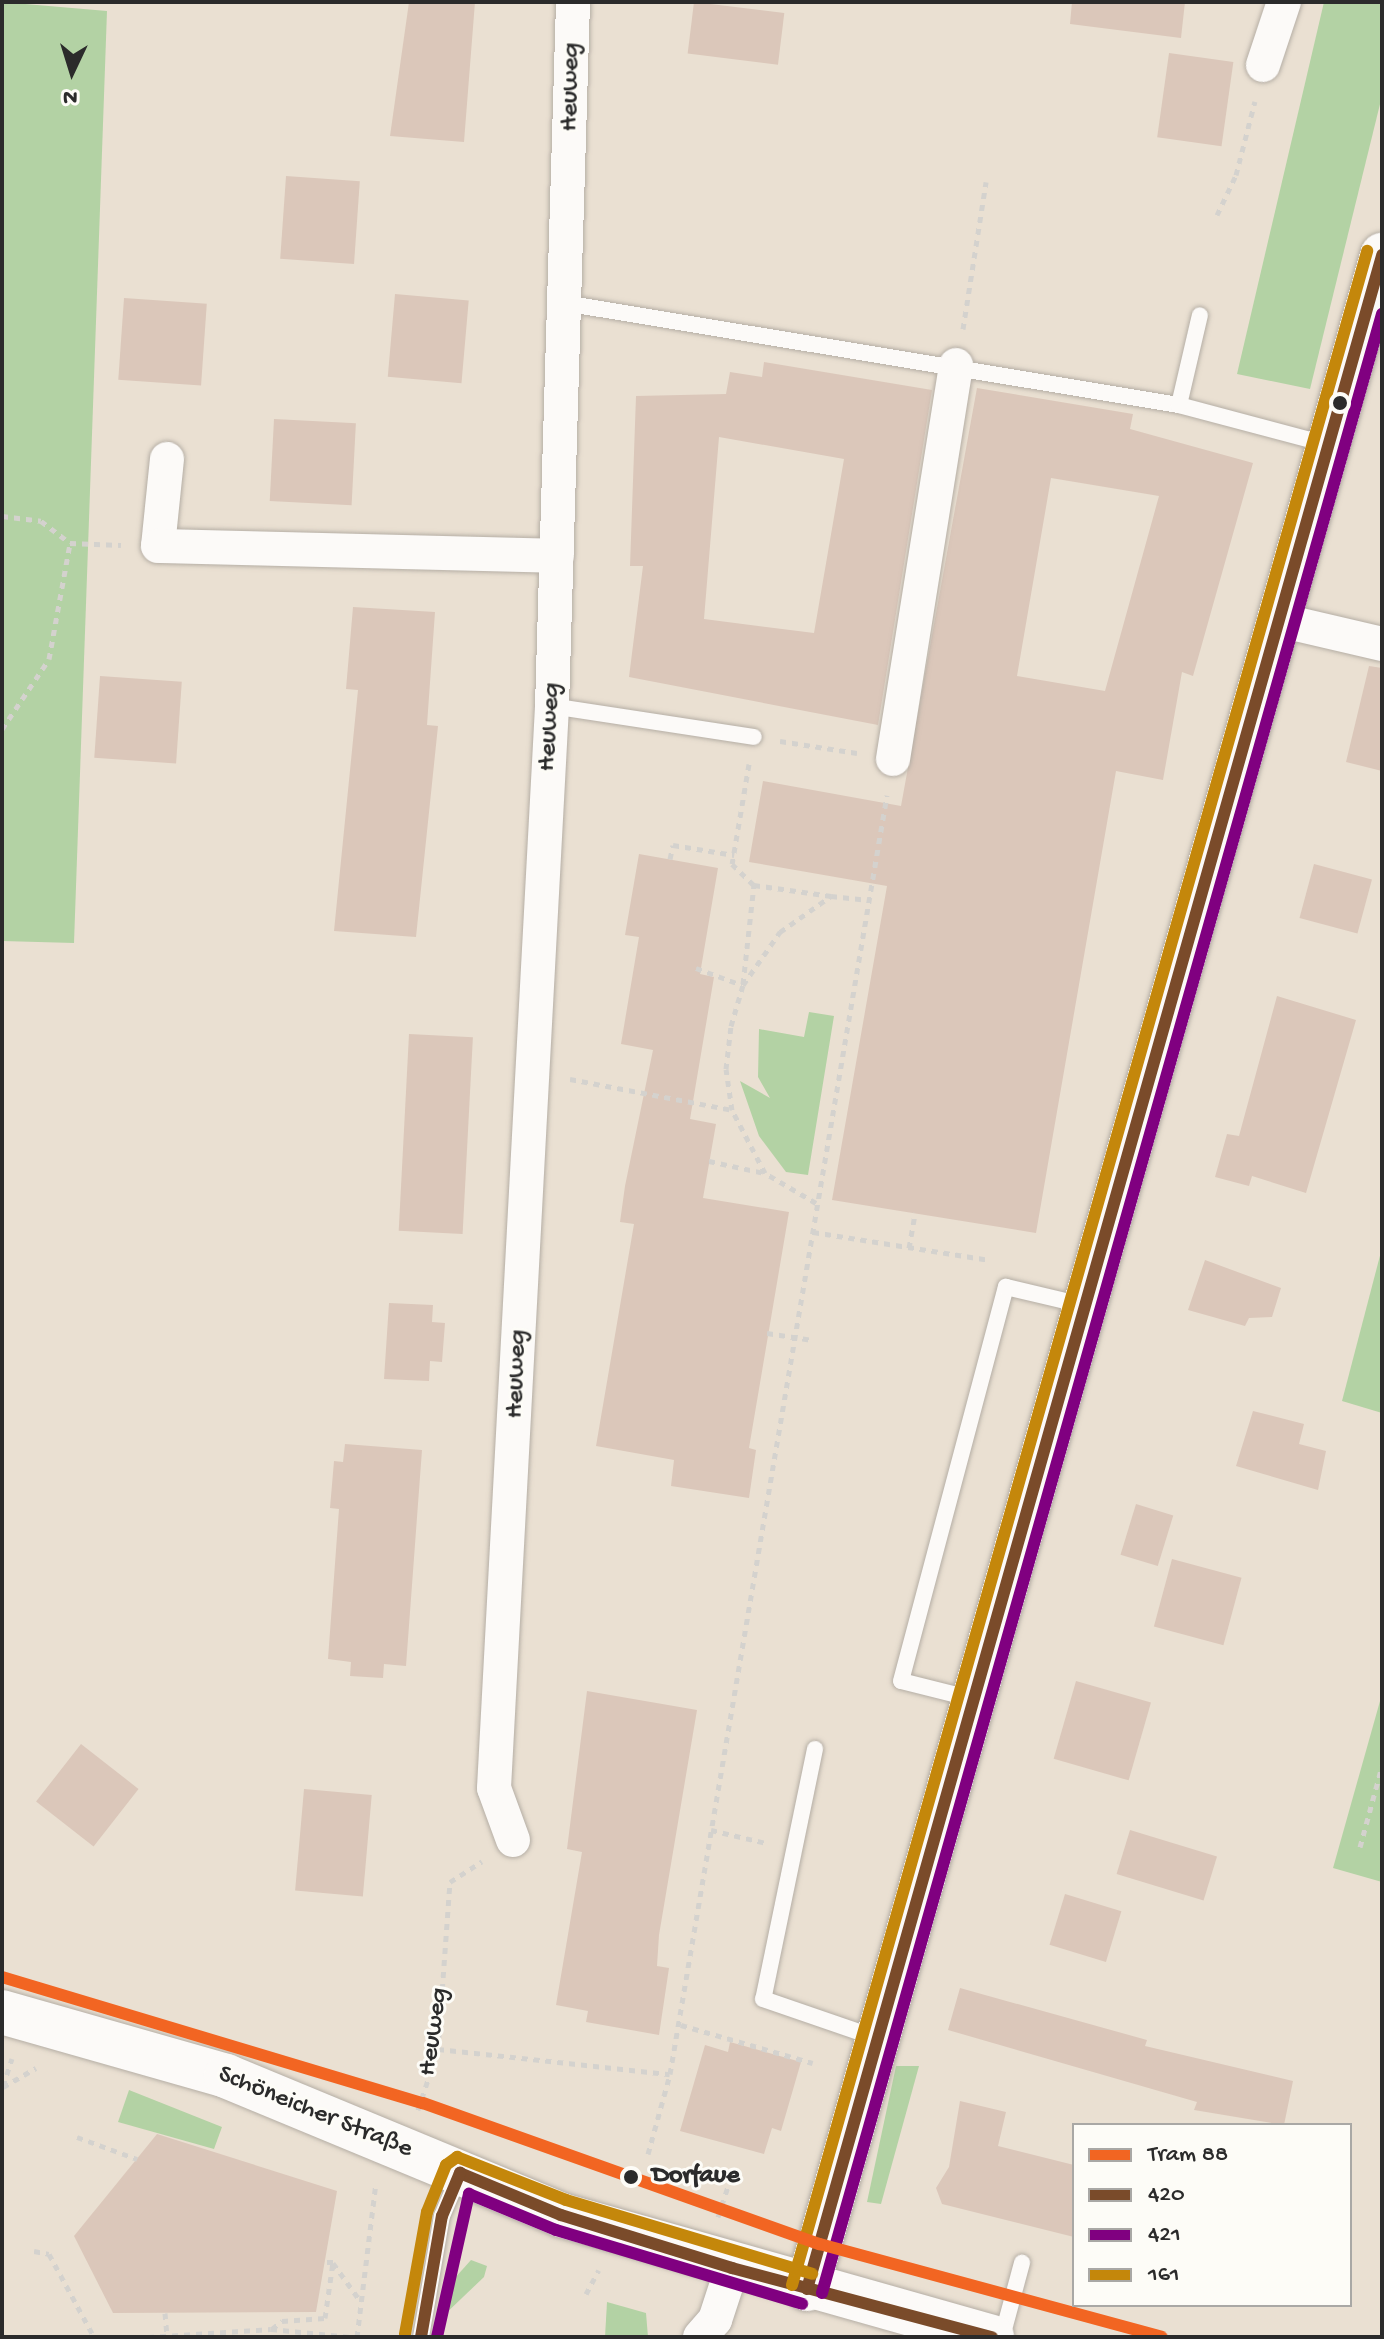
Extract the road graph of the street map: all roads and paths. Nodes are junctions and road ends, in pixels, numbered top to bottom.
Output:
1 (573, 2) edge
2 (1284, 2) edge
3 (1263, 65) joint
4 (986, 182) dead end
5 (1217, 215) dead end
6 (1382, 255) edge
7 (570, 304) junction
8 (1200, 315) dead end
9 (956, 365) junction
10 (1179, 405) junction
11 (1327, 445) junction
12 (167, 459) dead end
13 (2, 516) edge
14 (70, 543) junction
15 (158, 546) junction
16 (557, 556) junction
17 (1279, 620) junction
18 (1382, 644) edge
19 (552, 706) junction
20 (2, 729) edge
21 (754, 737) junction
22 (893, 759) junction
23 (734, 855) junction
24 (670, 859) dead end
25 (754, 885) junction
26 (831, 896) junction
27 (869, 900) junction
28 (696, 968) dead end
29 (743, 985) junction
30 (533, 1073) junction
31 (732, 1110) junction
32 (709, 1161) dead end
33 (765, 1173) junction
34 (817, 1203) junction
35 (915, 1213) dead end
36 (813, 1232) junction
37 (909, 1248) junction
38 (995, 1260) dead end
39 (1087, 1307) junction
40 (767, 1333) dead end
41 (796, 1337) junction
42 (812, 1340) dead end
43 (973, 1699) junction
44 (815, 1749) dead end
45 (1382, 1766) edge
46 (711, 1830) junction
47 (513, 1840) joint
48 (1360, 1847) dead end
49 (795, 1849) junction
50 (681, 2025) junction
51 (9, 2029) edge
52 (878, 2038) junction
53 (438, 2049) junction
54 (813, 2063) dead end
55 (41, 2064) dead end
56 (670, 2074) junction
57 (77, 2137) dead end
58 (648, 2154) dead end
59 (137, 2159) dead end
60 (384, 2159) junction
61 (460, 2173) junction
62 (730, 2180) dead end
63 (715, 2226) dead end
64 (34, 2251) dead end
65 (325, 2262) dead end
66 (333, 2262) junction
67 (1022, 2263) dead end
68 (732, 2268) junction
69 (807, 2289) junction
70 (361, 2302) junction
71 (165, 2313) dead end
72 (271, 2329) junction
73 (167, 2335) junction
74 (225, 2335) edge
75 (94, 2337) edge
76 (148, 2337) edge
77 (354, 2337) edge
78 (421, 2337) edge
79 (700, 2337) edge
80 (992, 2337) edge
81 (1002, 2337) edge

1 - 7 street, Heuweg
2 - 3 street
3 - 5 path
4 - 9 path
6 - 11 street
7 - 9 lane
7 - 16 street, Heuweg
8 - 10 lane
9 - 10 lane
9 - 22 street
10 - 11 lane
11 - 17 street
12 - 15 street
13 - 14 path
14 - 15 path
14 - 20 path
15 - 16 street
16 - 19 street, Heuweg
17 - 18 street
17 - 39 street
19 - 21 lane
19 - 30 street, Heuweg
21 - 22 path
21 - 23 path
22 - 27 path
23 - 24 path
23 - 25 path
25 - 26 path
25 - 29 path
26 - 27 path
26 - 29 path
27 - 34 path
28 - 29 path
29 - 31 path
30 - 31 path
30 - 47 street, Heuweg
31 - 33 path
32 - 33 path
33 - 34 path
34 - 36 path
35 - 37 path
36 - 37 path
36 - 41 path
37 - 38 path
39 - 43 street
39 - 43 lane
40 - 41 path
41 - 42 path
41 - 46 path
43 - 52 street
44 - 49 lane
45 - 48 path
46 - 49 path
46 - 50 path
47 - 53 path, Heuweg
49 - 52 lane
50 - 54 path
50 - 56 path
51 - 55 path
51 - 60 street, Schöneicher Straße
52 - 69 street
53 - 56 path
53 - 60 path, Heuweg
56 - 58 path
57 - 59 path
60 - 61 street, Schöneicher Straße
60 - 70 path
61 - 68 street, Schöneicher Straße
61 - 78 lane
62 - 63 path
64 - 75 path
65 - 66 path
66 - 70 path
66 - 72 path
67 - 81 lane
68 - 69 street, Schöneicher Straße
68 - 79 street
69 - 80 street, Schöneicher Straße
70 - 77 path
71 - 73 path
72 - 74 path
72 - 77 path
73 - 74 path
73 - 76 path

